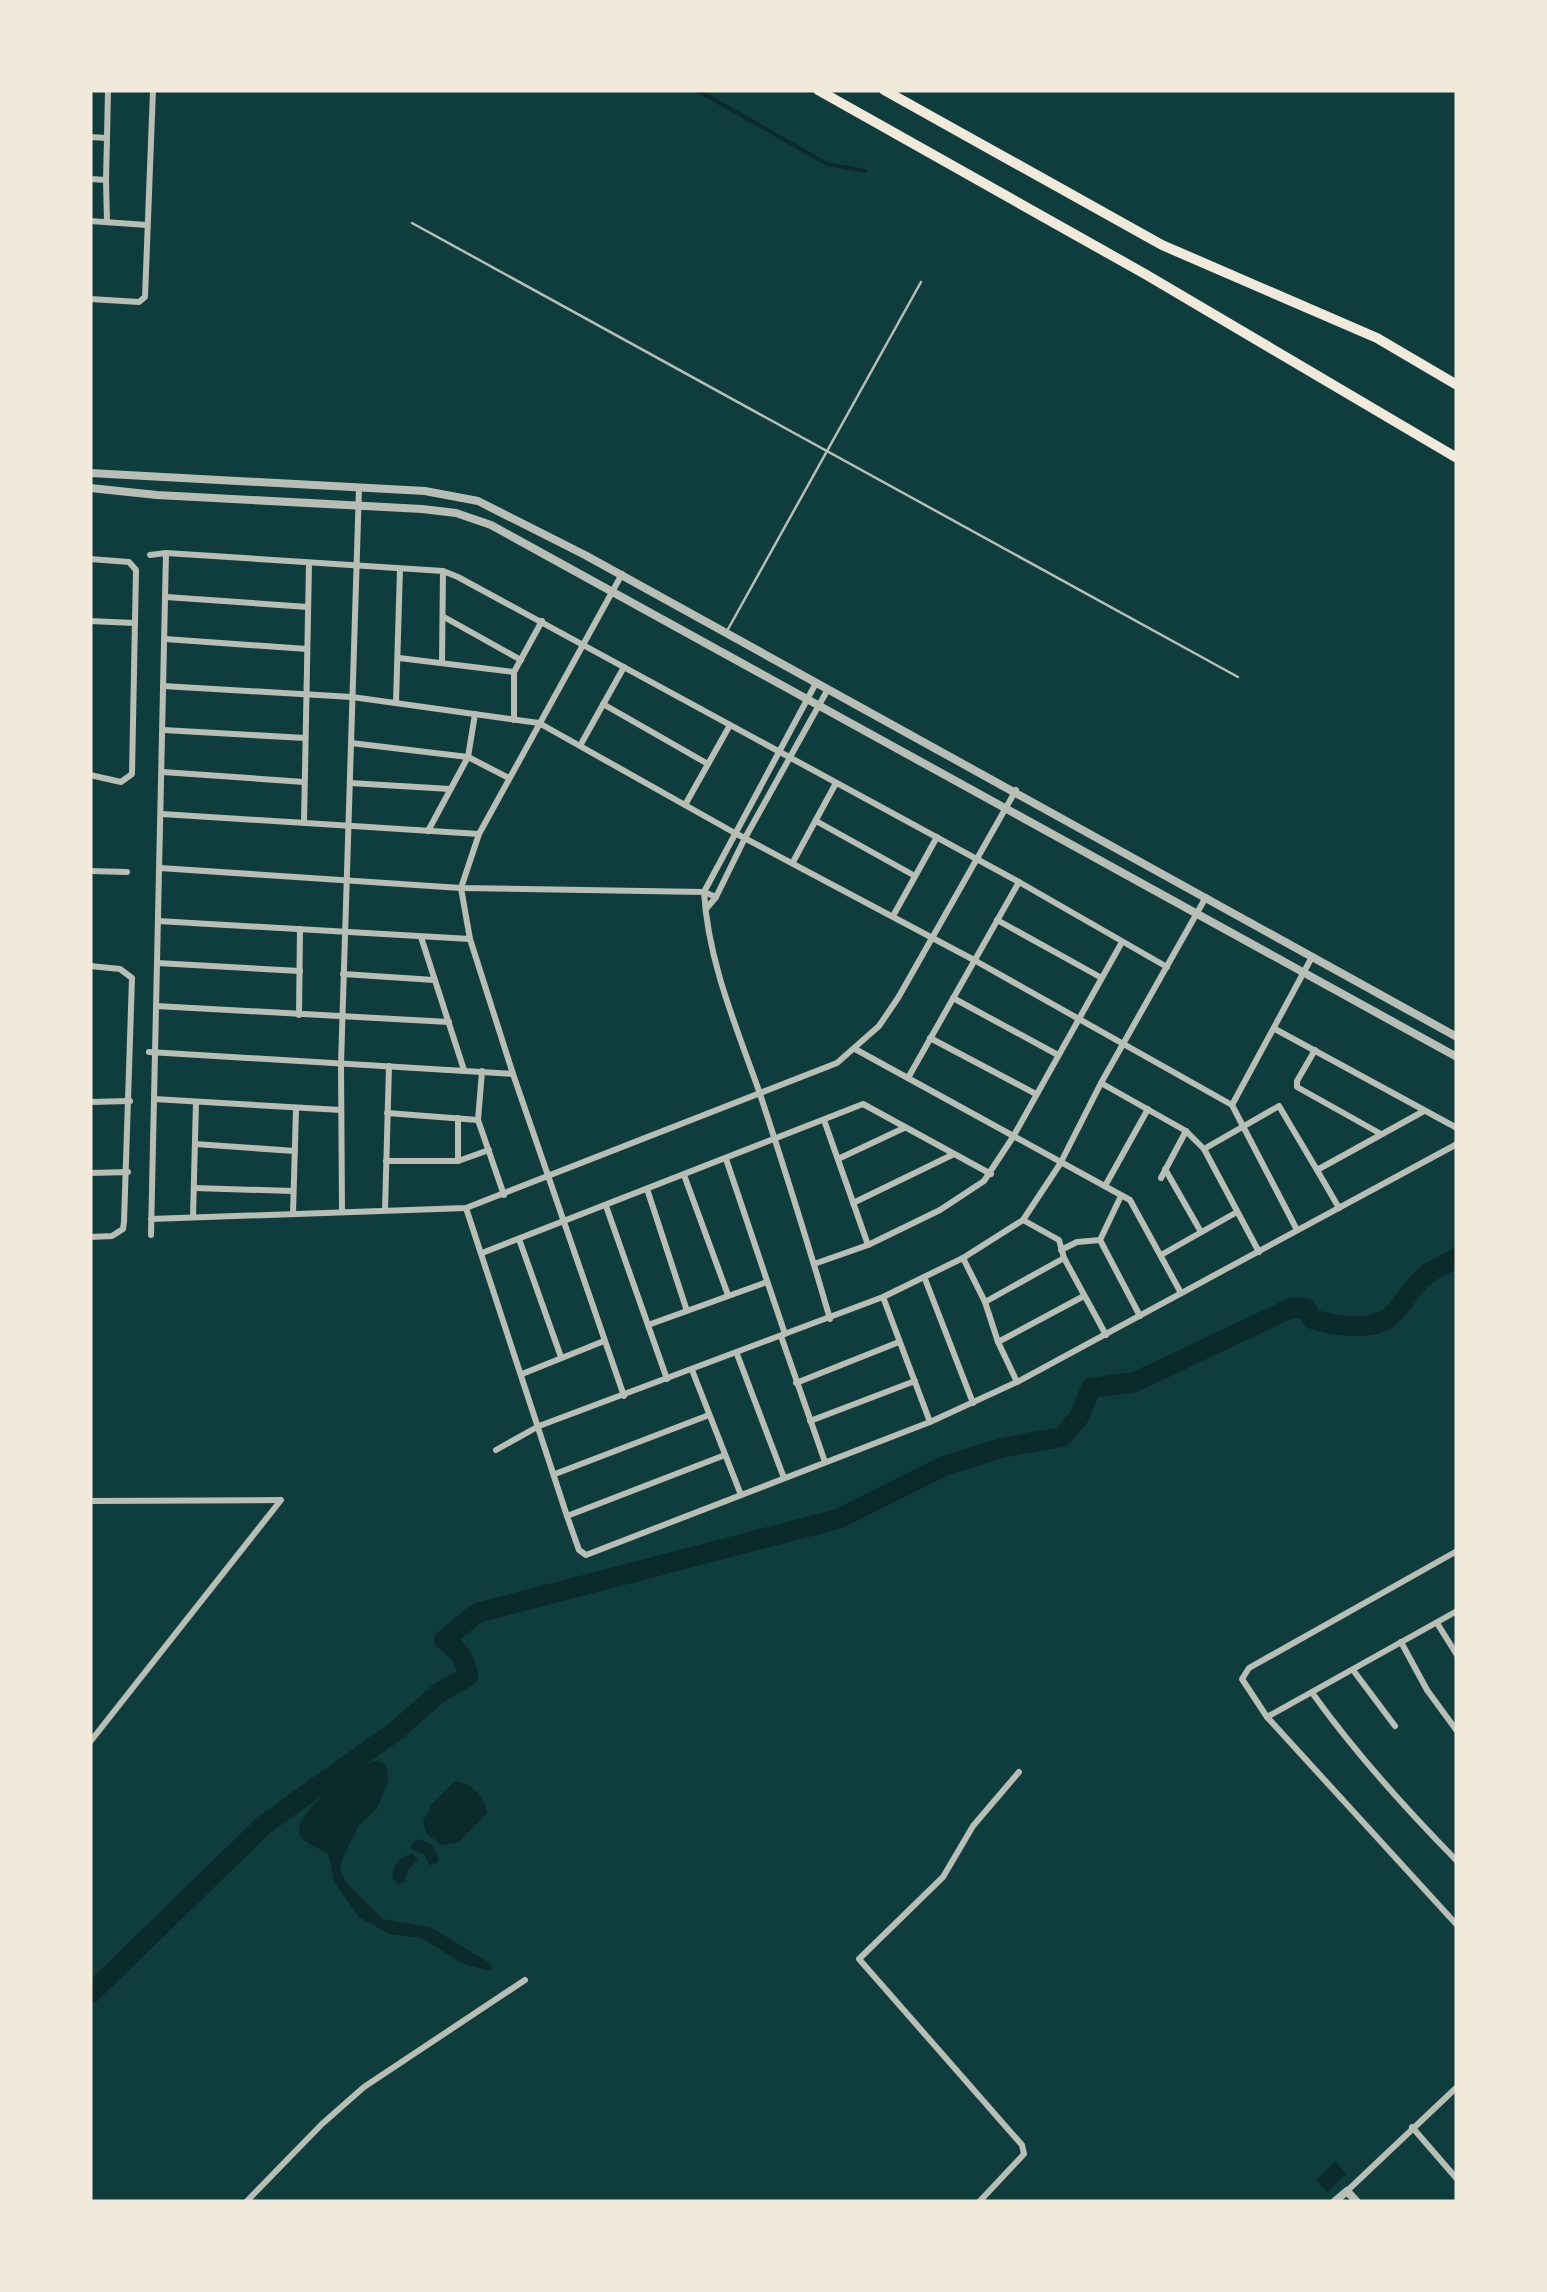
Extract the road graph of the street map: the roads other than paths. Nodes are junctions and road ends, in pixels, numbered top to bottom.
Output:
1 (108, 90) edge
2 (153, 90) edge
3 (818, 90) edge
4 (884, 90) edge
5 (90, 137) edge
6 (107, 138) junction
7 (90, 179) edge
8 (106, 180) junction
9 (90, 222) edge
10 (107, 222) junction
11 (412, 223) dead end
12 (147, 225) junction
13 (921, 282) dead end
14 (90, 300) edge
15 (1457, 384) edge
16 (827, 451) junction
17 (1457, 458) edge
18 (90, 473) edge
19 (90, 488) edge
20 (359, 488) junction
21 (358, 506) junction
22 (166, 553) junction
23 (150, 555) dead end
24 (90, 559) edge
25 (309, 564) junction
26 (355, 566) junction
27 (400, 570) junction
28 (443, 570) junction
29 (622, 574) junction
30 (612, 592) junction
31 (166, 597) junction
32 (308, 606) junction
33 (444, 617) junction
34 (90, 621) edge
35 (542, 621) junction
36 (134, 623) junction
37 (727, 631) junction
38 (166, 638) junction
39 (582, 642) junction
40 (308, 649) junction
41 (399, 658) junction
42 (521, 660) junction
43 (442, 661) junction
44 (624, 667) junction
45 (514, 672) junction
46 (1238, 677) dead end
47 (816, 683) junction
48 (163, 686) junction
49 (828, 689) junction
50 (306, 694) junction
51 (352, 697) junction
52 (806, 700) junction
53 (396, 702) junction
54 (603, 704) junction
55 (818, 707) junction
56 (476, 714) junction
57 (514, 720) junction
58 (539, 723) junction
59 (730, 725) junction
60 (163, 730) junction
61 (305, 738) junction
62 (351, 743) junction
63 (581, 744) junction
64 (778, 753) junction
65 (468, 757) junction
66 (789, 759) junction
67 (708, 764) junction
68 (163, 772) junction
69 (90, 775) edge
70 (510, 778) junction
71 (304, 782) junction
72 (350, 783) junction
73 (836, 783) junction
74 (450, 789) junction
75 (1016, 790) junction
76 (685, 804) junction
77 (1008, 807) junction
78 (162, 814) junction
79 (816, 820) junction
80 (304, 823) junction
81 (348, 826) junction
82 (428, 831) junction
83 (733, 832) junction
84 (479, 834) junction
85 (744, 838) junction
86 (937, 838) junction
87 (978, 860) junction
88 (793, 862) junction
89 (160, 868) junction
90 (90, 871) edge
91 (127, 872) dead end
92 (915, 876) junction
93 (347, 880) junction
94 (1019, 882) junction
95 (461, 888) junction
96 (704, 892) junction
97 (1206, 896) junction
98 (716, 897) junction
99 (705, 910) junction
100 (1197, 915) junction
101 (893, 916) junction
102 (997, 920) junction
103 (158, 921) junction
104 (300, 929) junction
105 (345, 932) junction
106 (420, 937) junction
107 (932, 938) junction
108 (470, 939) junction
109 (1122, 942) junction
110 (1312, 957) junction
111 (974, 960) junction
112 (158, 964) junction
113 (90, 966) edge
114 (1167, 968) junction
115 (300, 972) junction
116 (344, 974) junction
117 (1304, 974) junction
118 (1100, 977) junction
119 (434, 980) junction
120 (953, 998) junction
121 (156, 1006) junction
122 (298, 1015) junction
123 (343, 1018) junction
124 (1079, 1018) junction
125 (449, 1022) junction
126 (1275, 1029) junction
127 (1457, 1037) edge
128 (930, 1038) junction
129 (1123, 1044) junction
130 (855, 1049) junction
131 (1314, 1050) junction
132 (152, 1052) junction
133 (1058, 1055) junction
134 (1457, 1057) edge
135 (341, 1064) junction
136 (389, 1066) junction
137 (464, 1070) junction
138 (482, 1072) junction
139 (513, 1074) junction
140 (908, 1078) junction
141 (1101, 1083) junction
142 (759, 1094) junction
143 (1036, 1094) junction
144 (154, 1099) junction
145 (90, 1102) edge
146 (130, 1102) junction
147 (196, 1102) junction
148 (1232, 1105) junction
149 (296, 1109) junction
150 (1148, 1109) junction
151 (341, 1110) junction
152 (1426, 1111) junction
153 (387, 1113) junction
154 (458, 1118) junction
155 (478, 1120) junction
156 (824, 1120) junction
157 (906, 1127) junction
158 (1242, 1128) junction
159 (1457, 1128) edge
160 (1186, 1131) junction
161 (1382, 1134) junction
162 (1014, 1137) junction
163 (774, 1140) junction
164 (196, 1144) junction
165 (1457, 1144) edge
166 (1204, 1149) junction
167 (489, 1150) junction
168 (295, 1151) junction
169 (954, 1154) junction
170 (726, 1159) junction
171 (838, 1159) junction
172 (458, 1160) junction
173 (386, 1161) junction
174 (1060, 1164) junction
175 (1166, 1169) junction
176 (1318, 1170) junction
177 (128, 1172) junction
178 (90, 1173) edge
179 (991, 1174) junction
180 (684, 1175) junction
181 (548, 1178) junction
182 (1162, 1178) dead end
183 (1104, 1186) junction
184 (194, 1188) junction
185 (647, 1190) junction
186 (293, 1191) junction
187 (504, 1195) junction
188 (1121, 1196) junction
189 (853, 1203) junction
190 (606, 1206) junction
191 (466, 1208) junction
192 (1339, 1208) junction
193 (386, 1210) junction
194 (342, 1212) junction
195 (1238, 1212) junction
196 (293, 1214) junction
197 (192, 1217) junction
198 (152, 1219) junction
199 (1023, 1220) junction
200 (562, 1222) junction
201 (1297, 1230) junction
202 (1201, 1232) junction
203 (151, 1235) dead end
204 (90, 1237) edge
205 (518, 1240) junction
206 (1100, 1240) junction
207 (868, 1245) junction
208 (1260, 1252) junction
209 (482, 1253) junction
210 (1062, 1254) junction
211 (1161, 1255) junction
212 (964, 1258) junction
213 (814, 1264) junction
214 (925, 1279) junction
215 (767, 1282) junction
216 (1182, 1293) junction
217 (728, 1296) junction
218 (1084, 1296) junction
219 (883, 1297) junction
220 (986, 1302) junction
221 (687, 1311) junction
222 (1140, 1316) junction
223 (830, 1319) junction
224 (648, 1325) junction
225 (783, 1335) junction
226 (1106, 1335) junction
227 (604, 1340) junction
228 (899, 1342) junction
229 (998, 1342) junction
230 (736, 1354) junction
231 (561, 1358) junction
232 (692, 1370) junction
233 (522, 1374) junction
234 (667, 1380) junction
235 (915, 1381) junction
236 (796, 1382) junction
237 (1017, 1382) junction
238 (624, 1396) junction
239 (973, 1403) junction
240 (709, 1415) junction
241 (810, 1421) junction
242 (930, 1422) junction
243 (540, 1426) junction
244 (496, 1450) dead end
245 (724, 1455) junction
246 (826, 1462) junction
247 (555, 1474) junction
248 (784, 1478) junction
249 (741, 1495) junction
250 (90, 1500) edge
251 (567, 1516) junction
252 (1457, 1551) edge
253 (1457, 1611) edge
254 (1436, 1623) junction
255 (1401, 1642) junction
256 (1457, 1655) edge
257 (1353, 1670) junction
258 (1312, 1694) junction
259 (1268, 1717) junction
260 (1395, 1726) dead end
261 (1457, 1731) edge
262 (90, 1742) edge
263 (1020, 1772) dead end
264 (1457, 1861) edge
265 (1457, 1925) edge
266 (525, 1980) dead end
267 (1457, 2087) edge
268 (1412, 2127) junction
269 (1457, 2179) edge
270 (1347, 2191) junction
271 (246, 2202) edge
272 (980, 2202) edge
273 (1334, 2202) edge
274 (1357, 2202) edge

1 - 6 street
2 - 12 street
3 - 17 highway
4 - 15 highway
5 - 6 street
6 - 8 street
7 - 8 street
8 - 10 street
9 - 10 street
10 - 12 street
11 - 16 lane
12 - 14 street
13 - 16 lane
16 - 37 lane
16 - 46 lane
18 - 20 street
19 - 21 street
20 - 21 street
20 - 29 street
21 - 26 street
21 - 30 street
22 - 23 street
22 - 25 street
22 - 31 street
24 - 36 street
25 - 26 street
25 - 32 street
26 - 27 street
26 - 51 street
27 - 28 street
27 - 41 street
28 - 33 street
28 - 35 street
29 - 30 street
29 - 37 street
30 - 39 street
30 - 52 street
31 - 32 street
31 - 38 street
32 - 40 street
33 - 42 street
33 - 43 street
34 - 36 street
35 - 39 street
35 - 42 street
36 - 69 street
37 - 47 street
38 - 40 street
38 - 48 street
39 - 44 street
39 - 58 street
40 - 50 street
41 - 43 street
41 - 53 street
42 - 45 street
43 - 45 street
44 - 54 street
44 - 59 street
45 - 57 street
47 - 49 street
47 - 52 street
48 - 50 street
48 - 60 street
49 - 55 street
49 - 75 street
50 - 51 street
50 - 61 street
51 - 53 street
51 - 62 street
52 - 55 street
52 - 64 street
53 - 56 street
54 - 63 street
54 - 67 street
55 - 66 street
55 - 77 street
56 - 57 street
56 - 65 street
57 - 58 street
58 - 63 street
58 - 70 street
59 - 64 street
59 - 67 street
60 - 61 street
60 - 68 street
61 - 71 street
62 - 65 street
62 - 72 street
63 - 76 street
64 - 66 street
64 - 83 street
65 - 70 street
65 - 74 street
66 - 73 street
66 - 85 street
67 - 76 street
68 - 71 street
68 - 78 street
70 - 84 street
71 - 80 street
72 - 74 street
72 - 81 street
73 - 79 street
73 - 86 street
74 - 82 street
75 - 77 street
75 - 97 street
76 - 83 street
77 - 87 street
77 - 100 street
78 - 80 street
78 - 89 street
79 - 88 street
79 - 92 street
80 - 81 street
81 - 82 street
81 - 93 street
82 - 84 street
83 - 85 street
83 - 96 street
84 - 95 street
85 - 88 street
85 - 98 street
86 - 87 street
86 - 92 street
87 - 94 street
87 - 107 street
88 - 101 street
89 - 93 street
89 - 103 street
90 - 91 street
92 - 101 street
93 - 95 street
93 - 105 street
94 - 102 street
94 - 109 street
95 - 96 street
95 - 108 street
96 - 98 street
96 - 99 street
97 - 100 street
97 - 110 street
98 - 99 street
99 - 142 street
100 - 114 street
100 - 117 street
101 - 107 street
102 - 111 street
102 - 118 street
103 - 104 street
103 - 112 street
104 - 105 street
104 - 115 street
105 - 106 street
105 - 116 street
106 - 108 street
106 - 119 street
107 - 111 street
107 - 130 street
108 - 139 street
109 - 114 street
109 - 118 street
110 - 117 street
110 - 127 street
111 - 120 street
111 - 124 street
112 - 115 street
112 - 121 street
113 - 146 street
114 - 129 street
115 - 122 street
116 - 119 street
116 - 123 street
117 - 126 street
117 - 134 street
118 - 124 street
119 - 125 street
120 - 128 street
120 - 133 street
121 - 122 street
121 - 132 street
122 - 123 street
123 - 125 street
123 - 135 street
124 - 129 street
124 - 133 street
125 - 137 street
126 - 131 street
126 - 148 street
128 - 140 street
128 - 143 street
129 - 141 street
129 - 148 street
130 - 140 street
130 - 142 street
131 - 152 street
131 - 161 street
132 - 135 street
132 - 144 street
133 - 143 street
135 - 136 street
135 - 151 street
136 - 137 street
136 - 153 street
137 - 138 street
138 - 139 street
138 - 155 street
139 - 181 street
140 - 162 street
141 - 150 street
141 - 174 street
142 - 163 street
142 - 181 street
143 - 162 street
144 - 147 street
144 - 198 street
145 - 146 street
146 - 177 street
147 - 149 street
147 - 164 street
148 - 158 street
149 - 151 street
149 - 168 street
150 - 160 street
150 - 183 street
151 - 194 street
152 - 159 street
152 - 161 street
153 - 154 street
153 - 173 street
154 - 155 street
154 - 172 street
155 - 167 street
156 - 157 street
156 - 163 street
156 - 171 street
157 - 169 street
157 - 171 street
158 - 166 street
158 - 176 street
158 - 201 street
160 - 166 street
160 - 175 street
161 - 176 street
162 - 174 street
162 - 179 street
163 - 170 street
163 - 213 street
164 - 168 street
164 - 184 street
165 - 192 street
166 - 195 street
167 - 172 street
167 - 187 street
168 - 186 street
169 - 179 street
169 - 189 street
170 - 180 street
170 - 215 street
171 - 189 street
172 - 173 street
173 - 193 street
174 - 183 street
174 - 199 street
175 - 182 street
175 - 202 street
176 - 192 street
177 - 178 street
177 - 204 street
179 - 207 street
180 - 185 street
180 - 217 street
181 - 187 street
181 - 200 street
183 - 188 street
184 - 186 street
184 - 197 street
185 - 190 street
185 - 221 street
186 - 196 street
187 - 191 street
188 - 206 street
188 - 211 street
189 - 207 street
190 - 200 street
190 - 224 street
191 - 193 street
191 - 209 street
192 - 201 street
193 - 194 street
194 - 196 street
195 - 202 street
195 - 208 street
196 - 197 street
197 - 198 street
198 - 203 street
199 - 210 street
199 - 212 street
200 - 205 street
200 - 227 street
201 - 208 street
202 - 211 street
205 - 209 street
205 - 231 street
206 - 210 street
206 - 222 street
207 - 213 street
208 - 216 street
209 - 233 street
210 - 218 street
210 - 220 street
211 - 216 street
212 - 214 street
212 - 220 street
213 - 223 street
214 - 219 street
214 - 239 street
215 - 217 street
215 - 225 street
216 - 222 street
217 - 221 street
218 - 226 street
218 - 229 street
219 - 223 street
219 - 228 street
220 - 229 street
221 - 224 street
222 - 226 street
223 - 225 street
224 - 234 street
225 - 230 street
225 - 236 street
226 - 237 street
227 - 231 street
227 - 238 street
228 - 235 street
228 - 236 street
229 - 237 street
230 - 232 street
230 - 248 street
231 - 233 street
232 - 234 street
232 - 240 street
233 - 243 street
234 - 238 street
235 - 241 street
235 - 242 street
236 - 241 street
237 - 239 street
238 - 243 street
239 - 242 street
240 - 245 street
240 - 247 street
241 - 246 street
242 - 246 street
243 - 244 street
243 - 247 street
245 - 249 street
245 - 251 street
246 - 248 street
247 - 251 street
248 - 249 street
249 - 251 street
250 - 262 street
252 - 259 street
253 - 254 street
254 - 255 street
254 - 256 street
255 - 257 street
255 - 261 street
257 - 258 street
257 - 260 street
258 - 259 street
258 - 264 street
259 - 265 street
263 - 272 street
266 - 271 street
267 - 268 street
268 - 269 street
268 - 270 street
270 - 273 street
270 - 274 street

